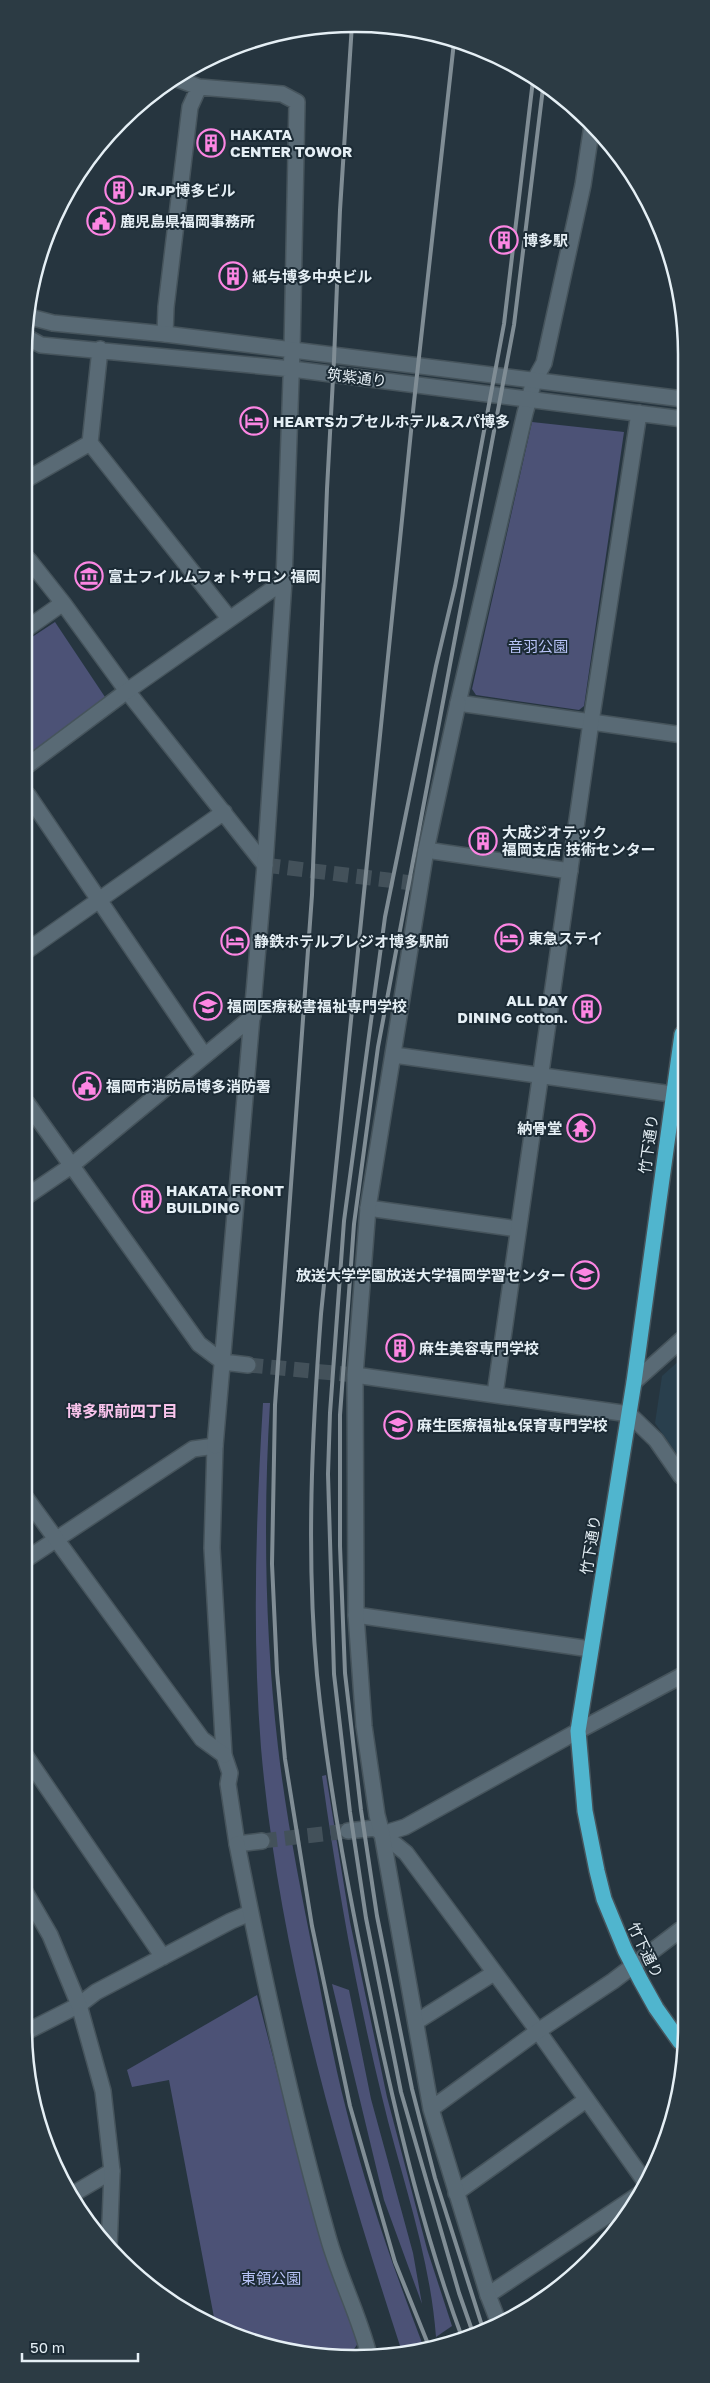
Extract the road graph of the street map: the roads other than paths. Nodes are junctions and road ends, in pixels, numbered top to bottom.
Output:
1 (185, 82) edge
2 (199, 87) junction
3 (591, 135) edge
4 (34, 318) edge
5 (166, 334) junction
6 (34, 344) edge
7 (100, 349) junction
8 (292, 350) junction
9 (292, 368) junction
10 (534, 381) junction
11 (530, 398) junction
12 (678, 398) edge
13 (639, 413) junction
14 (678, 418) edge
15 (90, 443) junction
16 (32, 476) edge
17 (32, 564) edge
18 (284, 581) junction
19 (63, 603) junction
20 (228, 618) junction
21 (32, 625) edge
22 (127, 691) junction
23 (458, 703) junction
24 (591, 722) junction
25 (678, 735) edge
26 (32, 762) edge
27 (32, 801) edge
28 (224, 812) junction
29 (426, 850) junction
30 (265, 865) junction
31 (570, 871) junction
32 (100, 899) junction
33 (32, 947) edge
34 (253, 1016) junction
35 (204, 1055) junction
36 (394, 1055) junction
37 (678, 1058) edge
38 (540, 1076) junction
39 (672, 1094) junction
40 (32, 1110) edge
41 (71, 1166) junction
42 (32, 1193) edge
43 (368, 1208) junction
44 (518, 1229) junction
45 (678, 1343) edge
46 (223, 1362) junction
47 (248, 1365) tunnel mouth
48 (355, 1374) junction
49 (634, 1382) junction
50 (495, 1394) junction
51 (629, 1414) junction
52 (216, 1446) junction
53 (678, 1472) edge
54 (32, 1506) edge
55 (57, 1538) junction
56 (32, 1556) edge
57 (356, 1615) junction
58 (590, 1649) junction
59 (678, 1678) edge
60 (578, 1731) junction
61 (224, 1755) junction
62 (32, 1765) edge
63 (348, 1831) tunnel mouth
64 (382, 1834) junction
65 (262, 1841) tunnel mouth
66 (237, 1844) junction
67 (32, 1904) edge
68 (250, 1913) junction
69 (678, 1932) edge
70 (163, 1957) junction
71 (633, 1966) junction
72 (494, 1972) junction
73 (79, 2005) junction
74 (416, 2022) junction
75 (32, 2029) edge
76 (538, 2031) junction
77 (678, 2038) edge
78 (586, 2100) junction
79 (431, 2109) junction
80 (112, 2171) junction
81 (641, 2177) edge
82 (77, 2191) edge
83 (456, 2193) junction
84 (625, 2204) edge
85 (109, 2237) edge
86 (489, 2299) junction
87 (497, 2318) edge
88 (368, 2350) edge

1 - 2 street
2 - 5 street
2 - 8 street
3 - 10 street
4 - 5 street, 筑紫通り
5 - 8 street, 筑紫通り
6 - 7 street, 筑紫通り
7 - 9 street, 筑紫通り
7 - 15 street
8 - 9 street
8 - 10 street, 筑紫通り
9 - 11 street, 筑紫通り
9 - 18 street
10 - 11 street
10 - 12 street, 筑紫通り
11 - 13 street, 筑紫通り
11 - 23 street
13 - 14 street, 筑紫通り
13 - 24 street
15 - 16 street
15 - 20 street
17 - 19 street
18 - 20 street
18 - 30 street
19 - 21 street
19 - 22 street
20 - 22 street
22 - 26 street
22 - 28 street
23 - 24 street
23 - 29 street
24 - 25 street
24 - 31 street
27 - 32 street
28 - 30 street
28 - 32 street
29 - 31 street
29 - 36 street
30 - 34 street
31 - 38 street
32 - 33 street
32 - 35 street
34 - 35 street
34 - 46 street
35 - 41 street
36 - 38 street
36 - 43 street
37 - 39 highway, 竹下通り
38 - 39 street
38 - 44 street
39 - 49 highway, 竹下通り
40 - 41 street
41 - 42 street
41 - 46 street
43 - 44 street
43 - 48 street
44 - 50 street
45 - 49 street
46 - 47 street
46 - 52 street
48 - 50 street
48 - 57 street
49 - 51 highway, 竹下通り
50 - 51 street
51 - 53 street
51 - 58 highway, 竹下通り
52 - 55 street
52 - 61 street
54 - 55 street
55 - 56 street
55 - 61 street
57 - 58 street
57 - 64 street
58 - 60 highway, 竹下通り
59 - 60 street
60 - 64 street
60 - 71 highway, 竹下通り
61 - 66 street
62 - 70 street
63 - 64 street
64 - 72 street
64 - 74 street
65 - 66 street
66 - 68 street
67 - 73 street
68 - 70 street
68 - 88 street
69 - 71 street
70 - 73 street
71 - 76 street
71 - 77 highway, 竹下通り
72 - 74 street
72 - 76 street
73 - 75 street
73 - 80 street
74 - 79 street
76 - 78 street
76 - 79 street
78 - 81 street
78 - 83 street
79 - 83 street
80 - 82 street
80 - 85 street
83 - 86 street
84 - 86 street
86 - 87 street

